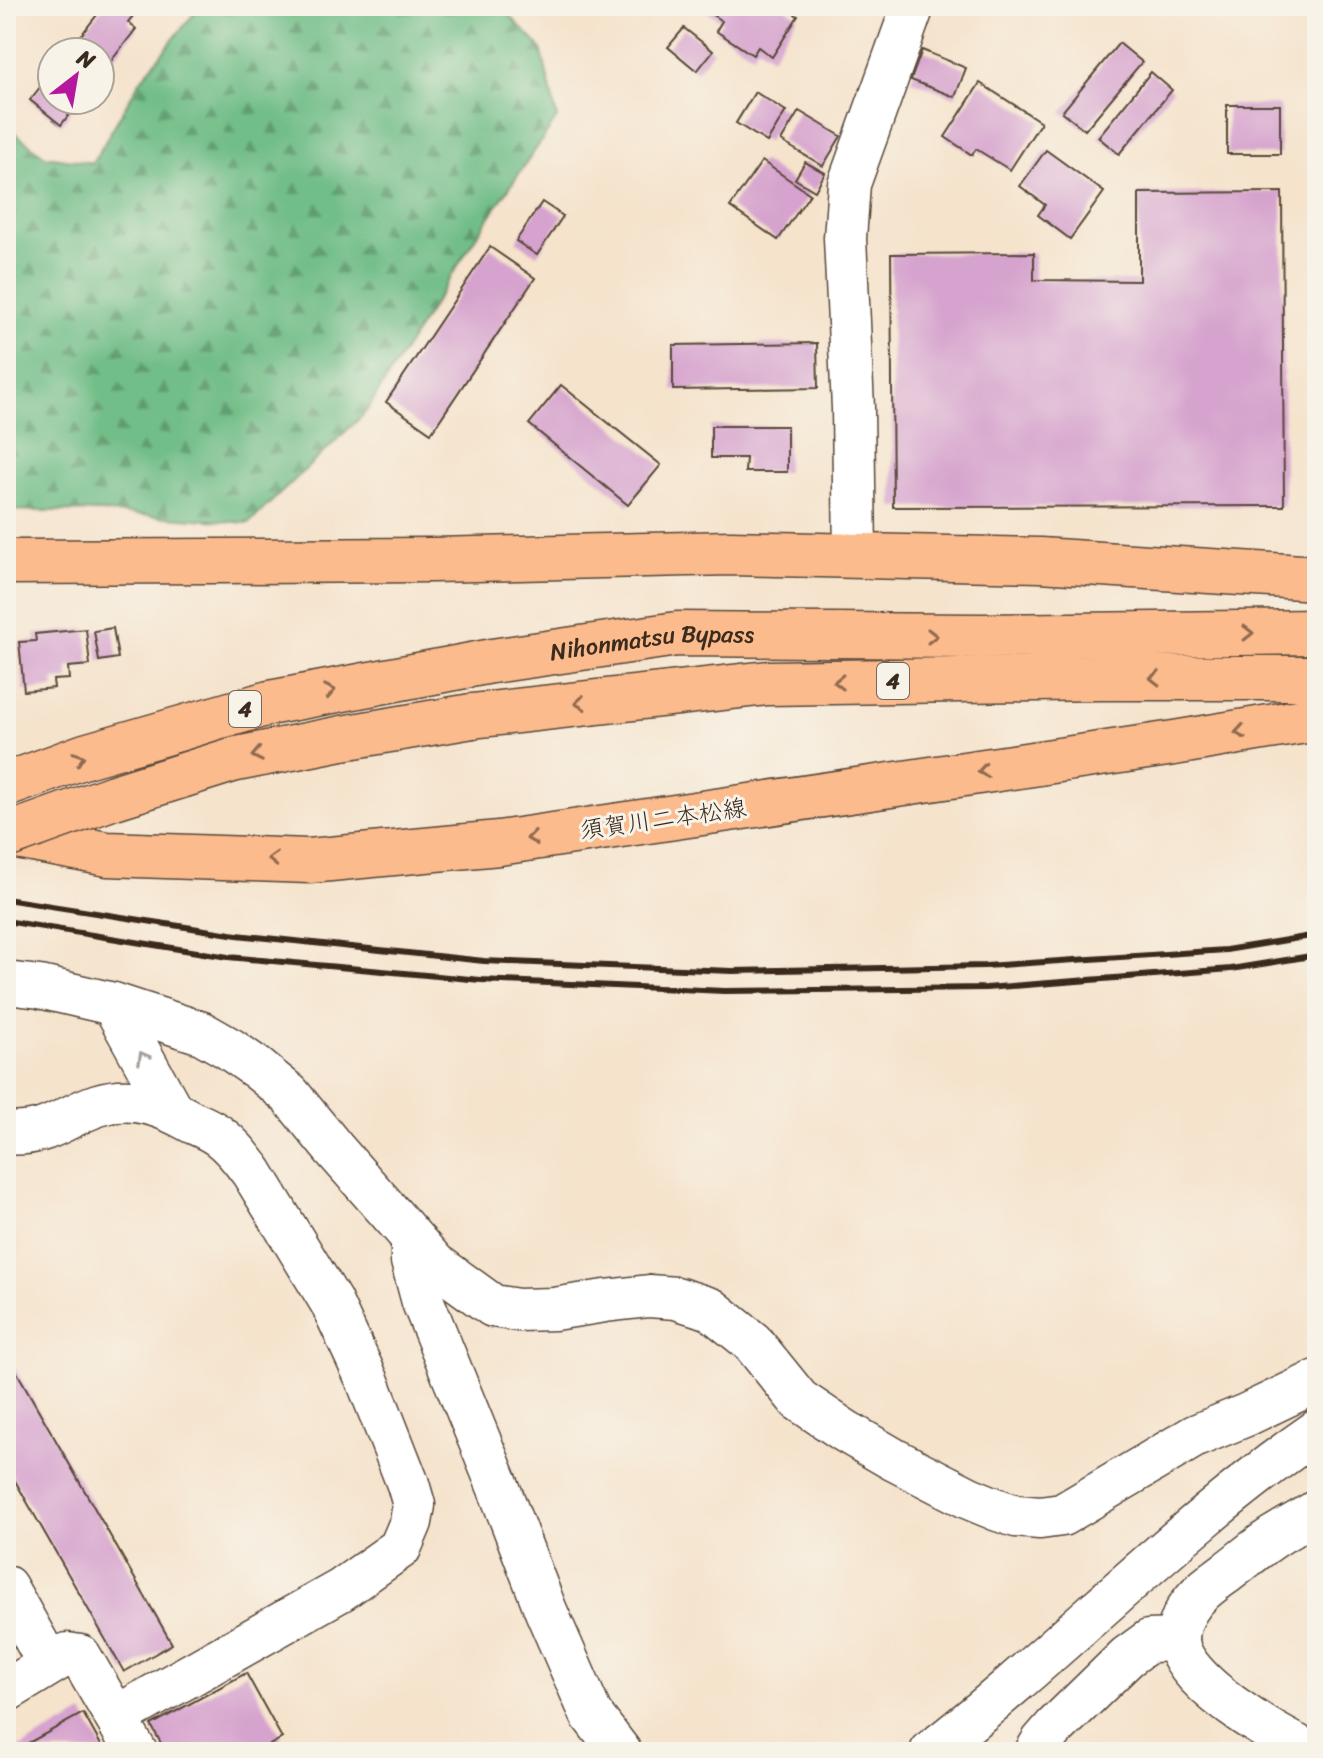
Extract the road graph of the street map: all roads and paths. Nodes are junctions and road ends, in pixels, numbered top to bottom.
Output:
1 (913, 6) edge
2 (855, 556) junction
3 (6, 562) edge
4 (1317, 578) edge
5 (1317, 632) edge
6 (1317, 678) edge
7 (1317, 719) edge
8 (6, 785) edge
9 (6, 836) edge
10 (6, 983) edge
11 (113, 1004) junction
12 (172, 1111) junction
13 (6, 1133) edge
14 (412, 1240) junction
15 (1317, 1381) edge
16 (1317, 1431) edge
17 (1317, 1511) edge
18 (6, 1587) edge
19 (1178, 1640) junction
20 (49, 1664) junction
21 (6, 1691) edge
22 (126, 1734) edge
23 (620, 1752) edge
24 (931, 1752) edge
25 (1036, 1752) edge
26 (1309, 1752) edge

1 - 2 street
2 - 3 main road
2 - 4 main road
8 -> 5 main road, Nihonmatsu Bypass / 4
6 -> 9 main road, Nihonmatsu Bypass / 4, bridge
7 -> 9 main road, 須賀川二本松線
10 - 11 street
12 -> 11 street
11 - 14 street
12 - 13 street
12 - 22 street
14 - 15 street
14 - 23 street
16 - 24 street
17 - 19 street
18 - 20 street
19 - 25 street
19 - 26 street
20 - 21 street
20 - 22 street

